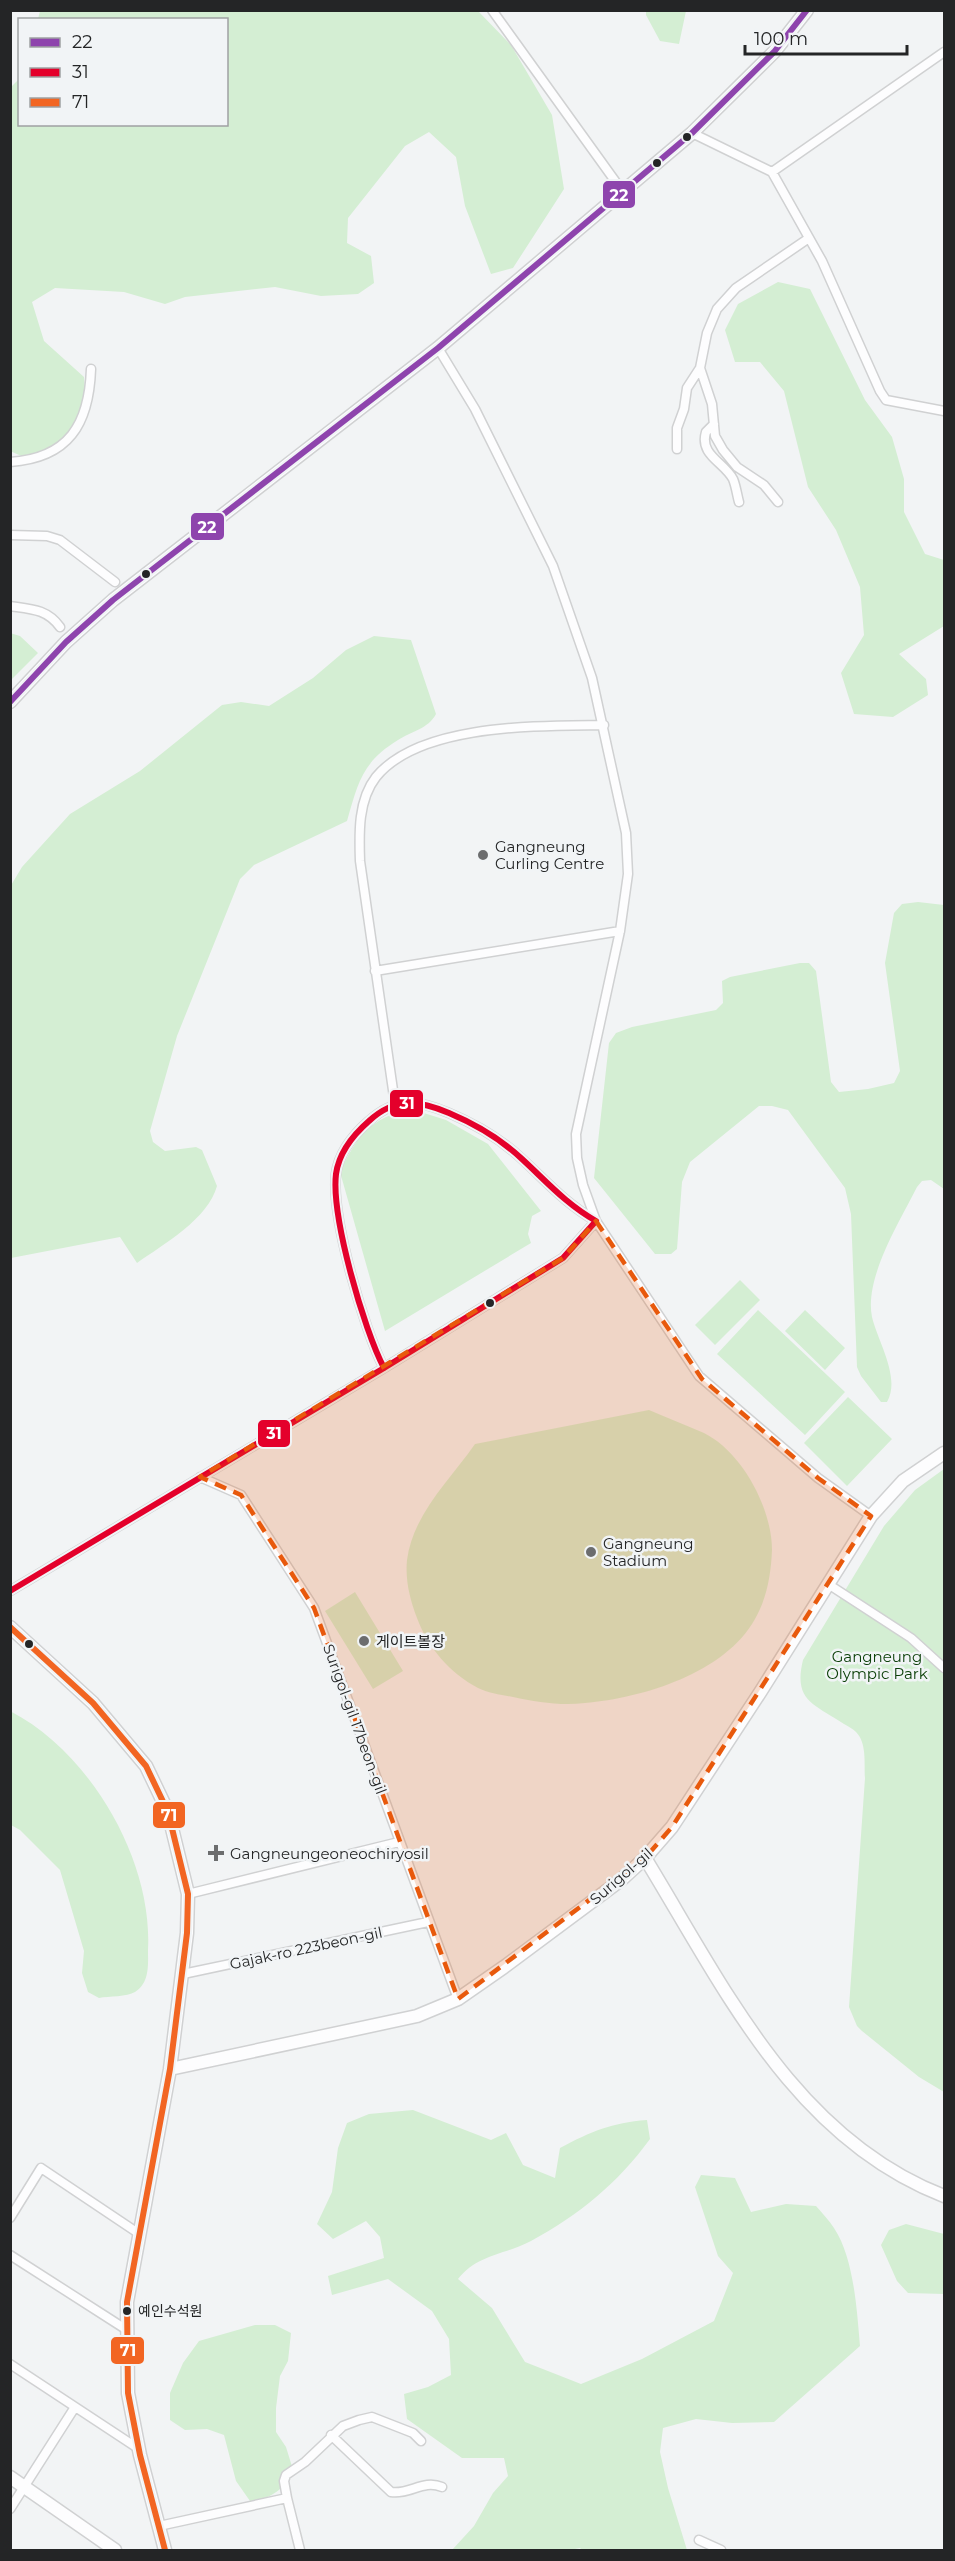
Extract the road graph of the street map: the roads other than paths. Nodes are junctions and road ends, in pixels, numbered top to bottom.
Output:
1 (492, 10) edge
2 (807, 10) edge
3 (945, 52) edge
4 (692, 133) junction
5 (772, 172) junction
6 (623, 192) junction
7 (809, 238) junction
8 (435, 344) junction
9 (700, 368) junction
10 (91, 369) dead end
11 (945, 411) edge
12 (714, 424) junction
13 (677, 449) dead end
14 (10, 462) edge
15 (739, 502) dead end
16 (778, 502) dead end
17 (10, 535) edge
18 (115, 582) dead end
19 (10, 606) edge
20 (60, 627) dead end
21 (10, 702) edge
22 (604, 725) junction
23 (620, 931) junction
24 (375, 971) junction
25 (395, 1104) junction
26 (596, 1221) junction
27 (384, 1368) junction
28 (945, 1453) edge
29 (200, 1477) junction
30 (871, 1516) junction
31 (828, 1584) junction
32 (10, 1591) edge
33 (10, 1627) edge
34 (945, 1668) edge
35 (399, 1842) junction
36 (645, 1858) junction
37 (188, 1894) junction
38 (428, 1922) junction
39 (183, 1974) junction
40 (458, 1999) junction
41 (170, 2069) junction
42 (945, 2196) edge
43 (10, 2218) edge
44 (138, 2233) junction
45 (10, 2255) edge
46 (127, 2330) junction
47 (10, 2364) edge
48 (75, 2407) junction
49 (331, 2435) junction
50 (421, 2441) dead end
51 (139, 2449) junction
52 (10, 2477) edge
53 (25, 2487) junction
54 (442, 2487) dead end
55 (288, 2498) junction
56 (10, 2509) edge
57 (159, 2526) junction
58 (699, 2540) dead end
59 (115, 2550) edge
60 (165, 2550) edge
61 (300, 2550) edge
62 (721, 2550) edge

1 - 6 street
2 - 4 street
3 - 5 street
4 - 5 street
4 - 6 street
5 - 7 street
6 - 8 street
7 - 9 street
7 - 11 street
8 - 21 street
8 - 22 street
9 - 12 street
9 - 13 street
10 - 14 street
12 - 15 street
12 - 16 street
17 - 18 street
19 - 20 street
22 - 23 street
22 - 24 street
23 - 24 street
23 - 26 street
24 - 25 street
25 - 26 street
25 - 27 street
26 - 27 street
26 - 30 street
27 - 29 street
28 - 30 street, Surigol-gil
29 - 32 street
29 - 35 street, Surigol-gil 17beon-gil
30 - 31 street, Surigol-gil
31 - 34 street
31 - 36 street, Surigol-gil
33 - 37 street
35 - 37 street
35 - 38 street, Surigol-gil 17beon-gil
36 - 40 street, Surigol-gil
36 - 42 street
37 - 39 street
38 - 39 street, Gajak-ro 223beon-gil
38 - 40 street, Surigol-gil 17beon-gil
39 - 41 street
40 - 41 street, Surigol-gil
41 - 44 street
43 - 44 street
44 - 46 street
45 - 46 street
46 - 51 street
47 - 48 street
48 - 51 street
48 - 53 street
49 - 50 street
49 - 54 street
49 - 55 street
51 - 57 street
52 - 53 street
53 - 56 street
53 - 59 street
55 - 57 street
55 - 61 street
57 - 60 street
58 - 62 street

